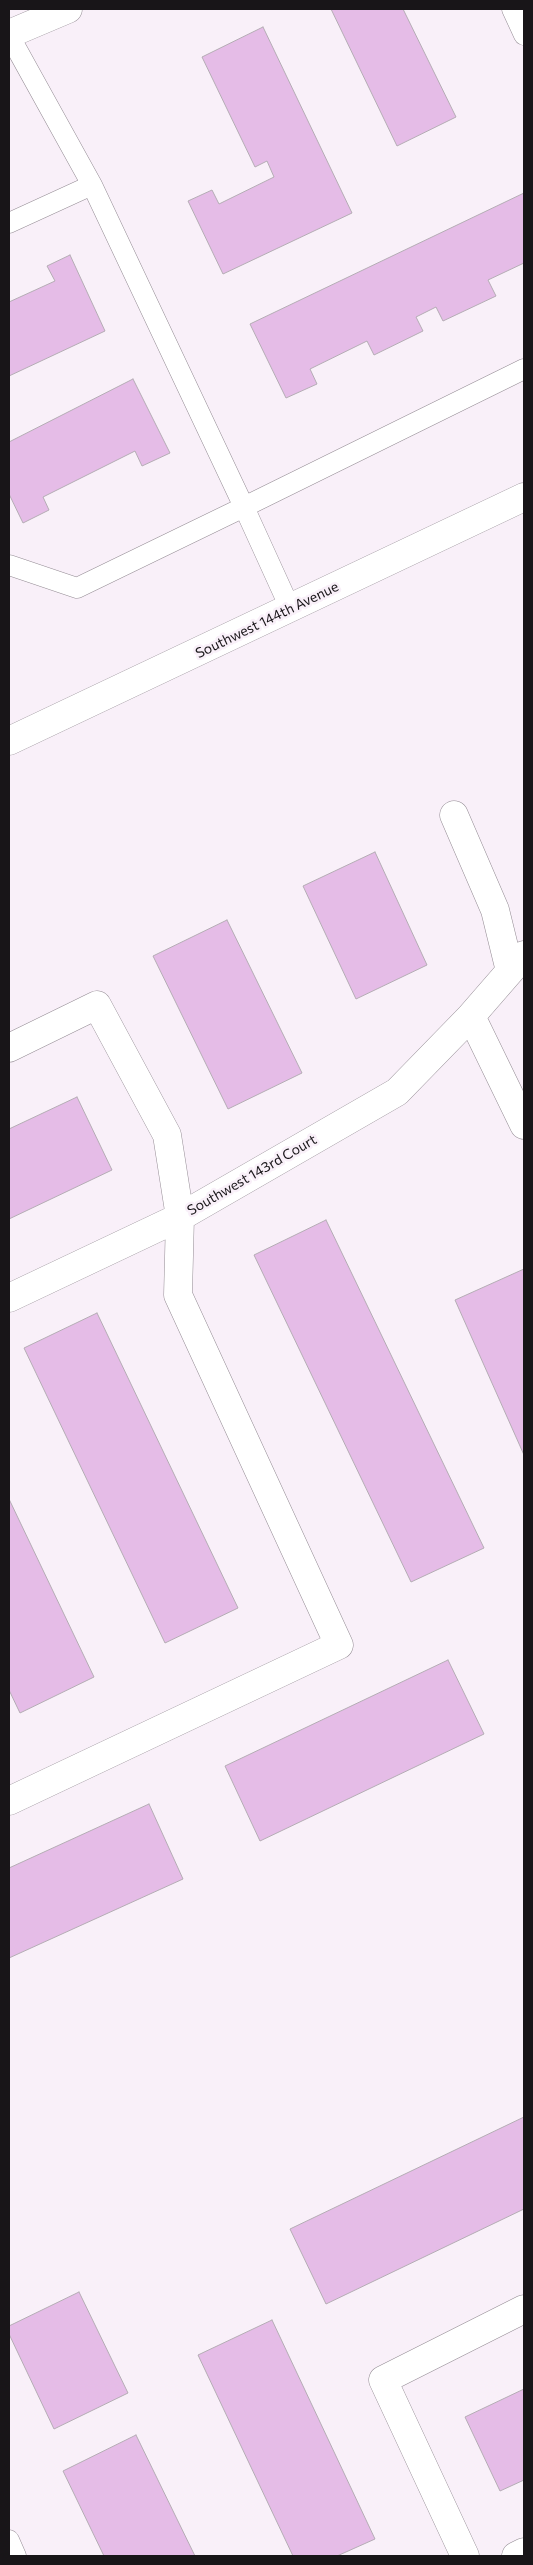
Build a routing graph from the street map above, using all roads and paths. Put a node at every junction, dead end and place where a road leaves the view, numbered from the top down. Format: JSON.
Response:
{"nodes":[{"id":1,"x":68,"y":9,"type":"edge"},
{"id":2,"x":512,"y":9,"type":"edge"},
{"id":3,"x":9,"y":35,"type":"edge"},
{"id":4,"x":524,"y":35,"type":"edge"},
{"id":5,"x":92,"y":185,"type":"junction"},
{"id":6,"x":9,"y":223,"type":"edge"},
{"id":7,"x":524,"y":369,"type":"edge"},
{"id":8,"x":524,"y":497,"type":"edge"},
{"id":9,"x":244,"y":507,"type":"junction"},
{"id":10,"x":9,"y":565,"type":"edge"},
{"id":11,"x":290,"y":608,"type":"junction"},
{"id":12,"x":9,"y":741,"type":"edge"},
{"id":13,"x":454,"y":815,"type":"dead end"},
{"id":14,"x":517,"y":963,"type":"edge"},
{"id":15,"x":471,"y":1016,"type":"junction"},
{"id":16,"x":9,"y":1048,"type":"edge"},
{"id":17,"x":524,"y":1125,"type":"edge"},
{"id":18,"x":180,"y":1217,"type":"junction"},
{"id":19,"x":9,"y":1298,"type":"edge"},
{"id":20,"x":9,"y":1801,"type":"edge"},
{"id":21,"x":524,"y":2309,"type":"edge"},
{"id":22,"x":9,"y":2540,"type":"edge"},
{"id":23,"x":524,"y":2552,"type":"edge"},
{"id":24,"x":16,"y":2556,"type":"edge"},
{"id":25,"x":465,"y":2556,"type":"edge"},
{"id":26,"x":516,"y":2556,"type":"edge"}],
"edges":[{"from":1,"to":3,"type":"street"},
{"from":2,"to":4,"type":"lane"},
{"from":3,"to":5,"type":"lane"},
{"from":5,"to":6,"type":"lane"},
{"from":5,"to":9,"type":"lane"},
{"from":7,"to":9,"type":"lane"},
{"from":8,"to":11,"type":"street","name":"Southwest 144th Avenue"},
{"from":9,"to":10,"type":"lane"},
{"from":9,"to":11,"type":"lane"},
{"from":11,"to":12,"type":"street","name":"Southwest 144th Avenue"},
{"from":13,"to":14,"type":"street"},
{"from":14,"to":15,"type":"street","name":"Southwest 143rd Court"},
{"from":15,"to":17,"type":"street"},
{"from":15,"to":18,"type":"street","name":"Southwest 143rd Court"},
{"from":16,"to":18,"type":"street"},
{"from":18,"to":19,"type":"street","name":"Southwest 143rd Court"},
{"from":18,"to":20,"type":"street"},
{"from":21,"to":25,"type":"street"},
{"from":22,"to":24,"type":"lane"},
{"from":23,"to":26,"type":"street"}]}
